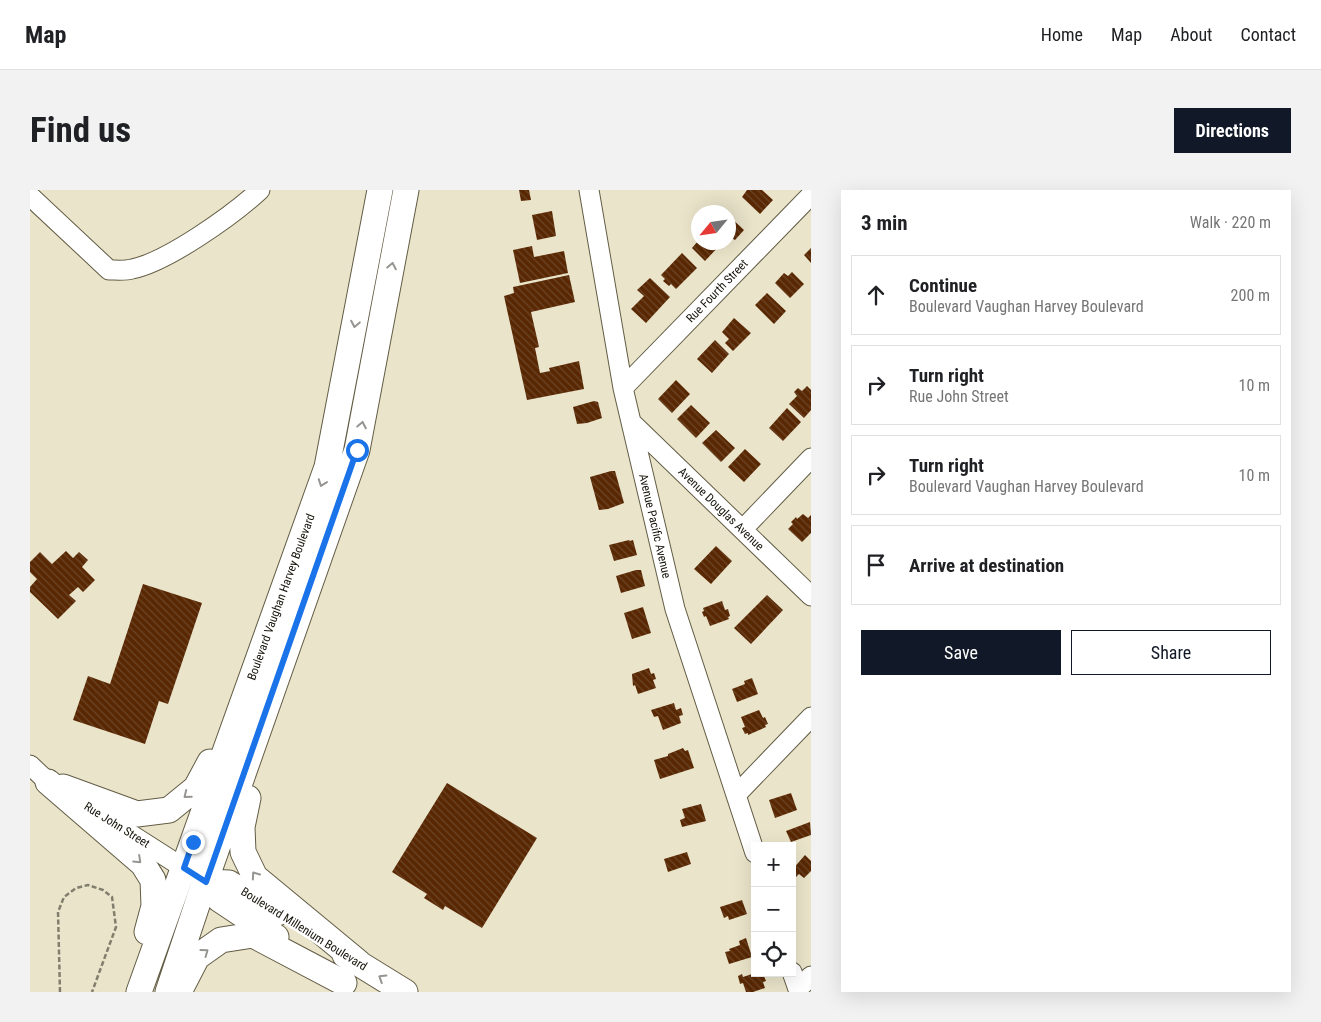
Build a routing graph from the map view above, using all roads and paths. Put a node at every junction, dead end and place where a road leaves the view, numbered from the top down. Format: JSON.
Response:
{"nodes":[{"id":1,"x":259,"y":190,"type":"edge"},
{"id":2,"x":380,"y":190,"type":"edge"},
{"id":3,"x":406,"y":190,"type":"edge"},
{"id":4,"x":589,"y":190,"type":"edge"},
{"id":5,"x":811,"y":195,"type":"edge"},
{"id":6,"x":30,"y":196,"type":"edge"},
{"id":7,"x":623,"y":388,"type":"junction"},
{"id":8,"x":631,"y":422,"type":"junction"},
{"id":9,"x":811,"y":458,"type":"edge"},
{"id":10,"x":743,"y":529,"type":"junction"},
{"id":11,"x":811,"y":596,"type":"edge"},
{"id":12,"x":251,"y":715,"type":"junction"},
{"id":13,"x":811,"y":717,"type":"edge"},
{"id":14,"x":30,"y":765,"type":"edge"},
{"id":15,"x":48,"y":782,"type":"junction"},
{"id":16,"x":736,"y":794,"type":"junction"},
{"id":17,"x":751,"y":842,"type":"edge"},
{"id":18,"x":184,"y":868,"type":"junction"},
{"id":19,"x":206,"y":882,"type":"junction"},
{"id":20,"x":359,"y":963,"type":"junction"},
{"id":21,"x":811,"y":976,"type":"edge"},
{"id":22,"x":796,"y":984,"type":"edge"},
{"id":23,"x":350,"y":988,"type":"edge"},
{"id":24,"x":60,"y":992,"type":"edge"},
{"id":25,"x":92,"y":992,"type":"edge"},
{"id":26,"x":130,"y":992,"type":"edge"},
{"id":27,"x":139,"y":992,"type":"edge"},
{"id":28,"x":168,"y":992,"type":"edge"},
{"id":29,"x":178,"y":992,"type":"edge"},
{"id":30,"x":405,"y":992,"type":"edge"}],
"edges":[{"from":1,"to":6,"type":"street"},
{"from":2,"to":12,"type":"main road","name":"Boulevard Vaughan Harvey Boulevard","one_way":true},
{"from":12,"to":3,"type":"main road","name":"Boulevard Vaughan Harvey Boulevard","one_way":true},
{"from":4,"to":7,"type":"street","name":"Avenue Pacific Avenue"},
{"from":5,"to":7,"type":"street","name":"Rue Fourth Street"},
{"from":7,"to":8,"type":"street","name":"Avenue Pacific Avenue"},
{"from":8,"to":10,"type":"street","name":"Avenue Douglas Avenue"},
{"from":8,"to":16,"type":"street","name":"Avenue Pacific Avenue"},
{"from":9,"to":10,"type":"street"},
{"from":10,"to":11,"type":"street","name":"Avenue Douglas Avenue"},
{"from":12,"to":15,"type":"main road","one_way":true},
{"from":12,"to":18,"type":"main road","name":"Boulevard Vaughan Harvey Boulevard"},
{"from":12,"to":19,"type":"main road","name":"Boulevard Vaughan Harvey Boulevard"},
{"from":20,"to":12,"type":"main road","one_way":true},
{"from":13,"to":16,"type":"street"},
{"from":14,"to":15,"type":"street","name":"Rue John Street"},
{"from":15,"to":18,"type":"street","name":"Rue John Street"},
{"from":15,"to":26,"type":"main road","one_way":true},
{"from":16,"to":17,"type":"street","name":"Avenue Pacific Avenue"},
{"from":18,"to":19,"type":"street","name":"Rue John Street"},
{"from":18,"to":27,"type":"main road","name":"Boulevard Vaughan Harvey Boulevard"},
{"from":19,"to":20,"type":"main road","name":"Boulevard Millenium Boulevard"},
{"from":19,"to":23,"type":"main road","name":"Boulevard Millenium Boulevard"},
{"from":19,"to":28,"type":"main road","name":"Boulevard Vaughan Harvey Boulevard"},
{"from":30,"to":20,"type":"main road","name":"Boulevard Millenium Boulevard","one_way":true},
{"from":21,"to":22,"type":"street"},
{"from":29,"to":23,"type":"main road","one_way":true},
{"from":24,"to":25,"type":"path"}]}
